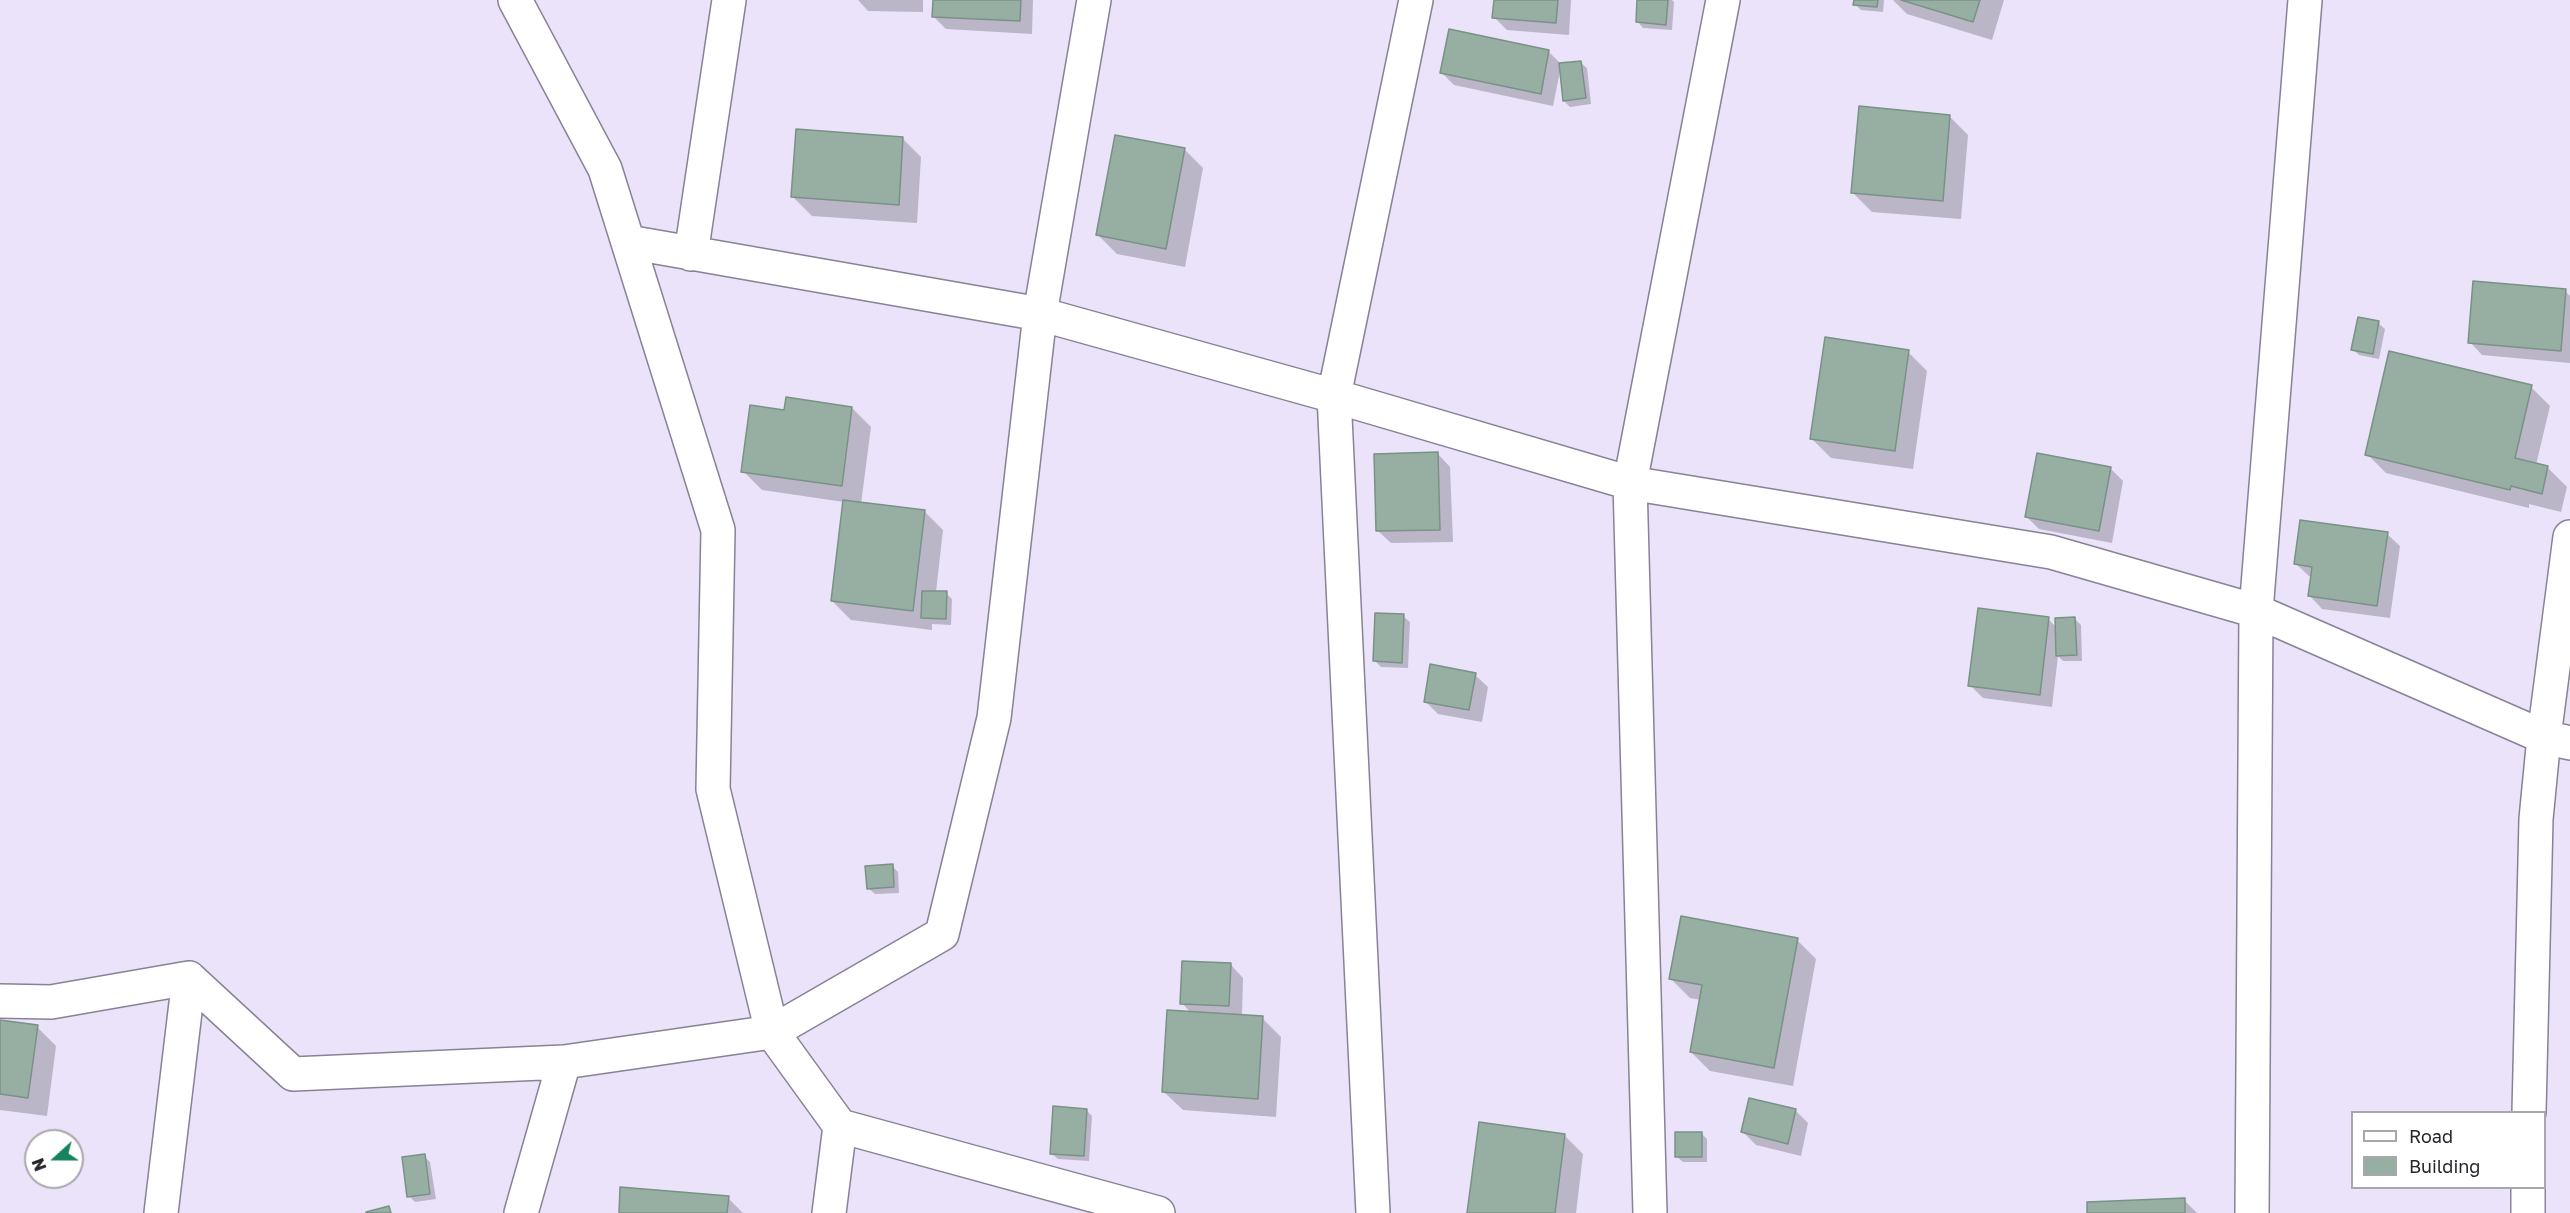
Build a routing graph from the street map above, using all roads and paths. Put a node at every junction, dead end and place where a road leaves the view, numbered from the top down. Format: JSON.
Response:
{"nodes":[{"id":1,"x":515,"y":0,"type":"edge"},
{"id":2,"x":729,"y":0,"type":"edge"},
{"id":3,"x":1094,"y":0,"type":"edge"},
{"id":4,"x":1416,"y":0,"type":"edge"},
{"id":5,"x":1723,"y":0,"type":"edge"},
{"id":6,"x":2305,"y":0,"type":"edge"},
{"id":7,"x":628,"y":242,"type":"junction"},
{"id":8,"x":691,"y":254,"type":"junction"},
{"id":9,"x":1041,"y":314,"type":"junction"},
{"id":10,"x":1334,"y":396,"type":"junction"},
{"id":11,"x":1630,"y":483,"type":"junction"},
{"id":12,"x":2570,"y":537,"type":"edge"},
{"id":13,"x":2256,"y":611,"type":"junction"},
{"id":14,"x":2557,"y":740,"type":"edge"},
{"id":15,"x":189,"y":978,"type":"junction"},
{"id":16,"x":0,"y":1001,"type":"edge"},
{"id":17,"x":772,"y":1032,"type":"junction"},
{"id":18,"x":564,"y":1062,"type":"junction"},
{"id":19,"x":2529,"y":1111,"type":"edge"},
{"id":20,"x":840,"y":1126,"type":"junction"},
{"id":21,"x":2529,"y":1189,"type":"edge"},
{"id":22,"x":1103,"y":1206,"type":"edge"},
{"id":23,"x":160,"y":1213,"type":"edge"},
{"id":24,"x":521,"y":1213,"type":"edge"},
{"id":25,"x":829,"y":1213,"type":"edge"},
{"id":26,"x":1158,"y":1213,"type":"edge"},
{"id":27,"x":1373,"y":1213,"type":"edge"},
{"id":28,"x":1650,"y":1213,"type":"edge"},
{"id":29,"x":2252,"y":1213,"type":"edge"},
{"id":30,"x":2528,"y":1213,"type":"edge"}],
"edges":[{"from":1,"to":7,"type":"street"},
{"from":2,"to":8,"type":"street"},
{"from":3,"to":9,"type":"street"},
{"from":4,"to":10,"type":"street"},
{"from":5,"to":11,"type":"street"},
{"from":6,"to":13,"type":"street"},
{"from":7,"to":8,"type":"street"},
{"from":7,"to":17,"type":"street"},
{"from":8,"to":9,"type":"street"},
{"from":9,"to":10,"type":"street"},
{"from":9,"to":17,"type":"street"},
{"from":10,"to":11,"type":"street"},
{"from":10,"to":27,"type":"street"},
{"from":11,"to":13,"type":"street"},
{"from":11,"to":28,"type":"street"},
{"from":12,"to":14,"type":"street"},
{"from":13,"to":14,"type":"street"},
{"from":13,"to":29,"type":"street"},
{"from":14,"to":19,"type":"street"},
{"from":15,"to":16,"type":"street"},
{"from":15,"to":18,"type":"street"},
{"from":15,"to":23,"type":"street"},
{"from":17,"to":18,"type":"street"},
{"from":17,"to":20,"type":"street"},
{"from":18,"to":24,"type":"street"},
{"from":20,"to":22,"type":"street"},
{"from":20,"to":25,"type":"street"},
{"from":21,"to":30,"type":"street"},
{"from":22,"to":26,"type":"street"}]}
